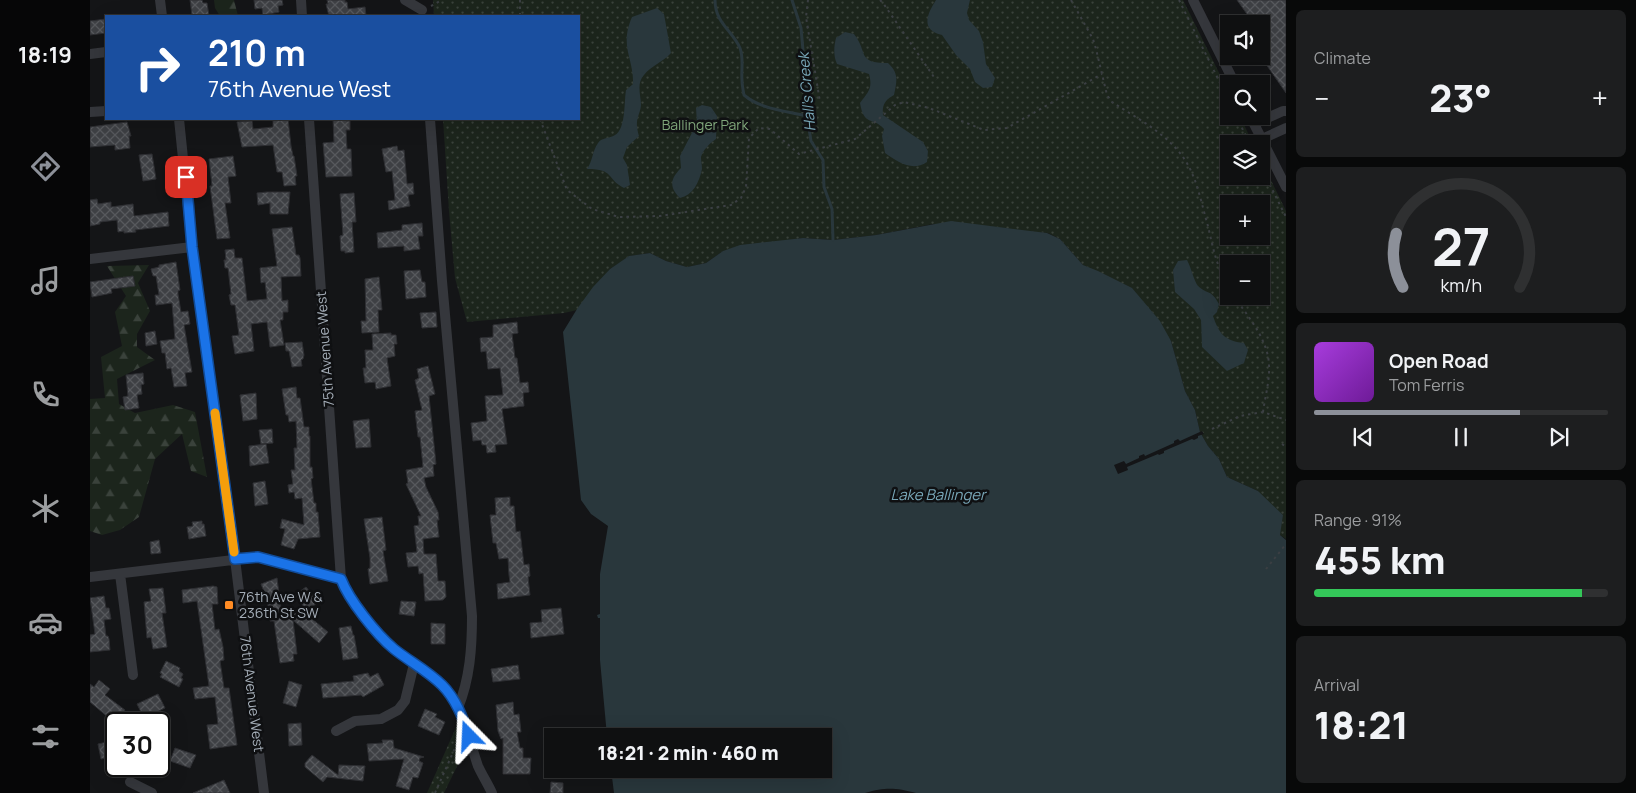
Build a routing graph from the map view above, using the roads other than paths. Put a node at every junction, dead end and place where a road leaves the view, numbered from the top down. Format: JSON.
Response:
{"nodes":[{"id":1,"x":160,"y":0,"type":"edge"},
{"id":2,"x":301,"y":0,"type":"edge"},
{"id":3,"x":405,"y":0,"type":"edge"},
{"id":4,"x":1193,"y":0,"type":"edge"},
{"id":5,"x":422,"y":9,"type":"edge"},
{"id":6,"x":162,"y":15,"type":"edge"},
{"id":7,"x":302,"y":15,"type":"edge"},
{"id":8,"x":105,"y":52,"type":"edge"},
{"id":9,"x":90,"y":54,"type":"edge"},
{"id":10,"x":1230,"y":75,"type":"edge"},
{"id":11,"x":105,"y":111,"type":"edge"},
{"id":12,"x":90,"y":112,"type":"edge"},
{"id":13,"x":1286,"y":112,"type":"edge"},
{"id":14,"x":1270,"y":115,"type":"edge"},
{"id":15,"x":179,"y":120,"type":"edge"},
{"id":16,"x":309,"y":120,"type":"edge"},
{"id":17,"x":430,"y":120,"type":"edge"},
{"id":18,"x":1286,"y":128,"type":"edge"},
{"id":19,"x":1270,"y":135,"type":"edge"},
{"id":20,"x":1270,"y":155,"type":"edge"},
{"id":21,"x":1286,"y":187,"type":"edge"},
{"id":22,"x":192,"y":247,"type":"junction"},
{"id":23,"x":90,"y":259,"type":"edge"},
{"id":24,"x":235,"y":559,"type":"junction"},
{"id":25,"x":120,"y":574,"type":"junction"},
{"id":26,"x":90,"y":577,"type":"edge"},
{"id":27,"x":341,"y":579,"type":"junction"},
{"id":28,"x":414,"y":664,"type":"junction"},
{"id":29,"x":133,"y":675,"type":"dead end"},
{"id":30,"x":458,"y":708,"type":"junction"},
{"id":31,"x":336,"y":731,"type":"dead end"},
{"id":32,"x":130,"y":782,"type":"dead end"},
{"id":33,"x":152,"y":793,"type":"edge"},
{"id":34,"x":264,"y":793,"type":"edge"},
{"id":35,"x":492,"y":793,"type":"edge"}],
"edges":[{"from":1,"to":6,"type":"street"},
{"from":2,"to":7,"type":"street"},
{"from":3,"to":5,"type":"street"},
{"from":4,"to":10,"type":"street"},
{"from":8,"to":9,"type":"street"},
{"from":11,"to":12,"type":"street"},
{"from":13,"to":14,"type":"street"},
{"from":15,"to":22,"type":"street","name":"76th Avenue West"},
{"from":16,"to":27,"type":"street","name":"75th Avenue West"},
{"from":17,"to":30,"type":"street"},
{"from":18,"to":19,"type":"street"},
{"from":20,"to":21,"type":"street"},
{"from":22,"to":23,"type":"street"},
{"from":22,"to":24,"type":"street","name":"76th Avenue West"},
{"from":24,"to":25,"type":"street"},
{"from":24,"to":27,"type":"street"},
{"from":24,"to":34,"type":"street","name":"76th Avenue West"},
{"from":25,"to":26,"type":"street"},
{"from":25,"to":29,"type":"street"},
{"from":27,"to":28,"type":"street"},
{"from":28,"to":30,"type":"street"},
{"from":28,"to":31,"type":"street"},
{"from":30,"to":35,"type":"street"},
{"from":32,"to":33,"type":"street"}]}
